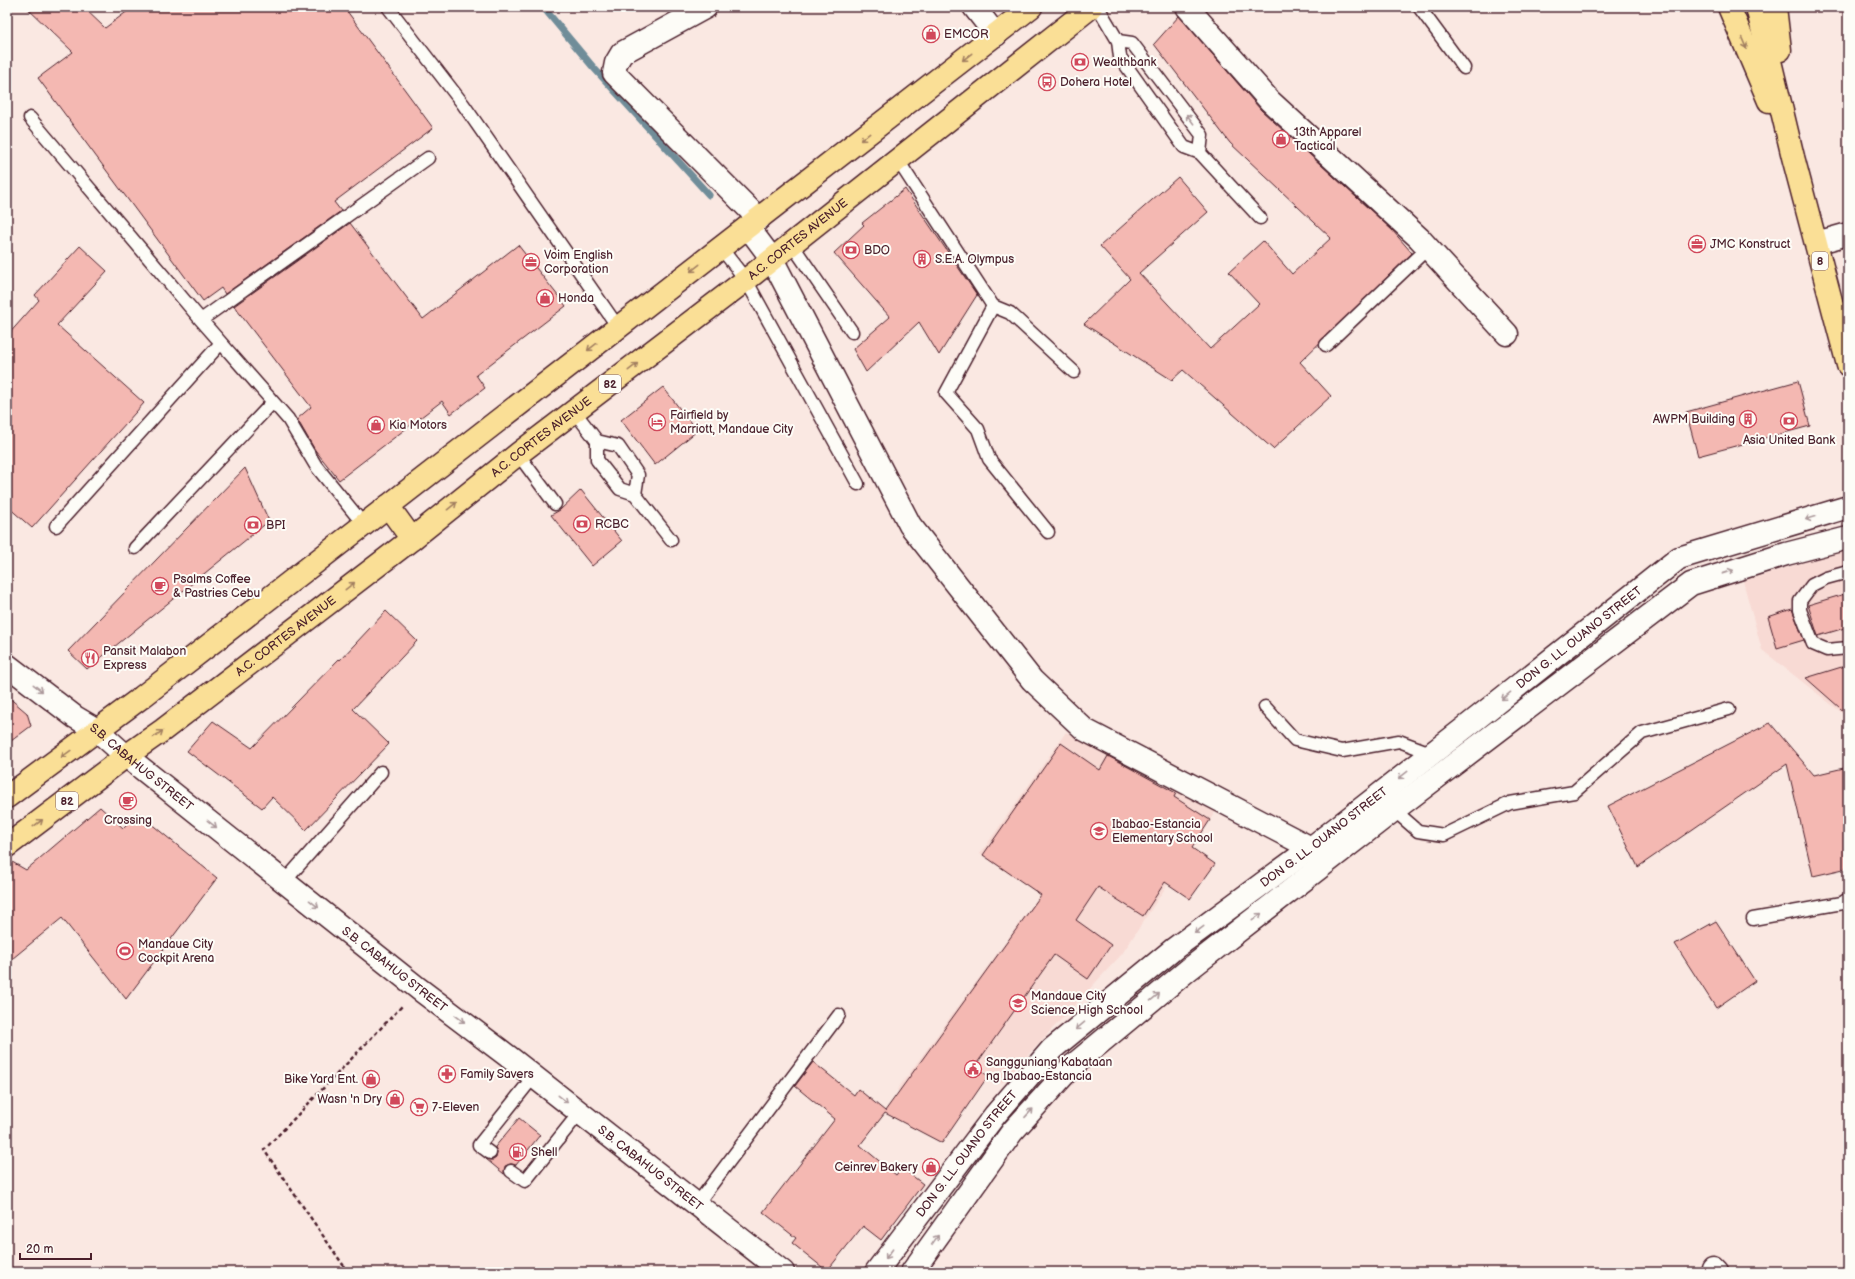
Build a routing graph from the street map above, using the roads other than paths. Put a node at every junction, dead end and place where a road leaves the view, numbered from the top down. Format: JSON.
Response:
{"nodes":[{"id":1,"x":388,"y":7,"type":"edge"},
{"id":2,"x":706,"y":7,"type":"edge"},
{"id":3,"x":974,"y":7,"type":"edge"},
{"id":4,"x":1031,"y":7,"type":"edge"},
{"id":5,"x":1186,"y":7,"type":"edge"},
{"id":6,"x":1419,"y":7,"type":"edge"},
{"id":7,"x":1729,"y":7,"type":"edge"},
{"id":8,"x":1758,"y":7,"type":"edge"},
{"id":9,"x":1775,"y":7,"type":"edge"},
{"id":10,"x":1090,"y":8,"type":"edge"},
{"id":11,"x":996,"y":35,"type":"junction"},
{"id":12,"x":1118,"y":41,"type":"junction"},
{"id":13,"x":1464,"y":68,"type":"dead end"},
{"id":14,"x":1154,"y":72,"type":"junction"},
{"id":15,"x":1140,"y":85,"type":"junction"},
{"id":16,"x":30,"y":118,"type":"dead end"},
{"id":17,"x":1200,"y":153,"type":"junction"},
{"id":18,"x":1793,"y":157,"type":"junction"},
{"id":19,"x":428,"y":158,"type":"dead end"},
{"id":20,"x":897,"y":159,"type":"junction"},
{"id":21,"x":1260,"y":218,"type":"dead end"},
{"id":22,"x":753,"y":223,"type":"junction"},
{"id":23,"x":1848,"y":234,"type":"edge"},
{"id":24,"x":791,"y":243,"type":"junction"},
{"id":25,"x":1816,"y":243,"type":"junction"},
{"id":26,"x":721,"y":248,"type":"junction"},
{"id":27,"x":1428,"y":248,"type":"junction"},
{"id":28,"x":772,"y":259,"type":"junction"},
{"id":29,"x":746,"y":280,"type":"junction"},
{"id":30,"x":993,"y":306,"type":"junction"},
{"id":31,"x":201,"y":320,"type":"junction"},
{"id":32,"x":618,"y":327,"type":"junction"},
{"id":33,"x":852,"y":332,"type":"dead end"},
{"id":34,"x":1507,"y":334,"type":"dead end"},
{"id":35,"x":221,"y":343,"type":"junction"},
{"id":36,"x":1326,"y":345,"type":"dead end"},
{"id":37,"x":1847,"y":355,"type":"edge"},
{"id":38,"x":1074,"y":372,"type":"dead end"},
{"id":39,"x":273,"y":402,"type":"junction"},
{"id":40,"x":574,"y":411,"type":"junction"},
{"id":41,"x":597,"y":441,"type":"junction"},
{"id":42,"x":518,"y":454,"type":"junction"},
{"id":43,"x":858,"y":484,"type":"dead end"},
{"id":44,"x":635,"y":494,"type":"junction"},
{"id":45,"x":555,"y":504,"type":"dead end"},
{"id":46,"x":388,"y":506,"type":"junction"},
{"id":47,"x":1848,"y":507,"type":"edge"},
{"id":48,"x":364,"y":525,"type":"junction"},
{"id":49,"x":56,"y":526,"type":"dead end"},
{"id":50,"x":1048,"y":532,"type":"dead end"},
{"id":51,"x":1848,"y":538,"type":"edge"},
{"id":52,"x":412,"y":539,"type":"junction"},
{"id":53,"x":671,"y":540,"type":"dead end"},
{"id":54,"x":134,"y":548,"type":"dead end"},
{"id":55,"x":1848,"y":572,"type":"edge"},
{"id":56,"x":1848,"y":648,"type":"edge"},
{"id":57,"x":7,"y":664,"type":"edge"},
{"id":58,"x":1265,"y":707,"type":"dead end"},
{"id":59,"x":1729,"y":709,"type":"dead end"},
{"id":60,"x":1471,"y":723,"type":"junction"},
{"id":61,"x":97,"y":730,"type":"junction"},
{"id":62,"x":1485,"y":741,"type":"junction"},
{"id":63,"x":1431,"y":753,"type":"junction"},
{"id":64,"x":126,"y":756,"type":"junction"},
{"id":65,"x":381,"y":772,"type":"dead end"},
{"id":66,"x":7,"y":797,"type":"edge"},
{"id":67,"x":1394,"y":810,"type":"junction"},
{"id":68,"x":7,"y":846,"type":"edge"},
{"id":69,"x":1310,"y":848,"type":"junction"},
{"id":70,"x":284,"y":881,"type":"junction"},
{"id":71,"x":1848,"y":899,"type":"edge"},
{"id":72,"x":1223,"y":912,"type":"junction"},
{"id":73,"x":1753,"y":919,"type":"dead end"},
{"id":74,"x":1236,"y":934,"type":"junction"},
{"id":75,"x":839,"y":1015,"type":"dead end"},
{"id":76,"x":534,"y":1076,"type":"junction"},
{"id":77,"x":580,"y":1112,"type":"junction"},
{"id":78,"x":995,"y":1115,"type":"junction"},
{"id":79,"x":1012,"y":1132,"type":"junction"},
{"id":80,"x":490,"y":1153,"type":"dead end"},
{"id":81,"x":512,"y":1170,"type":"dead end"},
{"id":82,"x":697,"y":1204,"type":"junction"},
{"id":83,"x":783,"y":1272,"type":"edge"},
{"id":84,"x":876,"y":1272,"type":"edge"},
{"id":85,"x":912,"y":1272,"type":"edge"}],
"edges":[{"from":1,"to":32,"type":"lane"},
{"from":2,"to":22,"type":"street"},
{"from":3,"to":11,"type":"street"},
{"from":4,"to":11,"type":"main road"},
{"from":5,"to":27,"type":"street"},
{"from":6,"to":13,"type":"lane"},
{"from":7,"to":18,"type":"main road","number":"8","one_way":true},
{"from":8,"to":18,"type":"main road","number":"8"},
{"from":9,"to":18,"type":"main road","number":"8"},
{"from":10,"to":12,"type":"lane"},
{"from":10,"to":20,"type":"main road","name":"A.C. CORTES AVENUE","number":"82"},
{"from":11,"to":22,"type":"main road","one_way":true},
{"from":12,"to":14,"type":"lane"},
{"from":12,"to":15,"type":"lane"},
{"from":14,"to":15,"type":"lane"},
{"from":17,"to":14,"type":"lane","one_way":true},
{"from":15,"to":17,"type":"lane"},
{"from":16,"to":31,"type":"lane"},
{"from":17,"to":21,"type":"lane"},
{"from":18,"to":25,"type":"main road","number":"8"},
{"from":19,"to":31,"type":"lane"},
{"from":20,"to":24,"type":"main road","name":"A.C. CORTES AVENUE","number":"82"},
{"from":20,"to":30,"type":"lane"},
{"from":22,"to":26,"type":"main road"},
{"from":22,"to":28,"type":"street"},
{"from":23,"to":25,"type":"street"},
{"from":24,"to":28,"type":"main road","name":"A.C. CORTES AVENUE","number":"82"},
{"from":24,"to":33,"type":"lane"},
{"from":25,"to":37,"type":"main road","number":"8"},
{"from":26,"to":29,"type":"lane"},
{"from":26,"to":32,"type":"main road","one_way":true},
{"from":27,"to":34,"type":"street"},
{"from":27,"to":36,"type":"lane"},
{"from":28,"to":29,"type":"main road","name":"A.C. CORTES AVENUE","number":"82"},
{"from":28,"to":69,"type":"street"},
{"from":40,"to":29,"type":"main road","name":"A.C. CORTES AVENUE","number":"82","one_way":true},
{"from":29,"to":43,"type":"lane"},
{"from":30,"to":38,"type":"lane"},
{"from":30,"to":50,"type":"lane"},
{"from":31,"to":35,"type":"lane"},
{"from":32,"to":46,"type":"main road","one_way":true},
{"from":35,"to":39,"type":"lane"},
{"from":35,"to":49,"type":"lane"},
{"from":39,"to":48,"type":"lane"},
{"from":39,"to":54,"type":"lane"},
{"from":40,"to":41,"type":"lane"},
{"from":40,"to":42,"type":"main road","name":"A.C. CORTES AVENUE","number":"82"},
{"from":41,"to":44,"type":"lane"},
{"from":41,"to":44,"type":"lane"},
{"from":42,"to":45,"type":"lane"},
{"from":52,"to":42,"type":"main road","name":"A.C. CORTES AVENUE","number":"82","one_way":true},
{"from":44,"to":53,"type":"lane"},
{"from":46,"to":48,"type":"main road"},
{"from":46,"to":52,"type":"main road"},
{"from":47,"to":60,"type":"street","name":"DON G. LL. OUANO STREET","one_way":true},
{"from":48,"to":61,"type":"main road"},
{"from":62,"to":51,"type":"street","name":"DON G. LL. OUANO STREET","one_way":true},
{"from":64,"to":52,"type":"main road","name":"A.C. CORTES AVENUE","number":"82","one_way":true},
{"from":55,"to":56,"type":"lane"},
{"from":57,"to":61,"type":"street","name":"S.B. CABAHUG STREET","one_way":true},
{"from":58,"to":63,"type":"lane"},
{"from":59,"to":67,"type":"lane"},
{"from":60,"to":62,"type":"street"},
{"from":60,"to":63,"type":"street","name":"DON G. LL. OUANO STREET"},
{"from":61,"to":64,"type":"street","name":"S.B. CABAHUG STREET"},
{"from":61,"to":66,"type":"main road","one_way":true},
{"from":62,"to":67,"type":"street","name":"DON G. LL. OUANO STREET"},
{"from":63,"to":69,"type":"street","name":"DON G. LL. OUANO STREET","one_way":true},
{"from":68,"to":64,"type":"main road","name":"A.C. CORTES AVENUE","number":"82","one_way":true},
{"from":64,"to":70,"type":"street","name":"S.B. CABAHUG STREET","one_way":true},
{"from":65,"to":70,"type":"lane"},
{"from":74,"to":67,"type":"street","name":"DON G. LL. OUANO STREET","one_way":true},
{"from":69,"to":72,"type":"street","name":"DON G. LL. OUANO STREET"},
{"from":70,"to":76,"type":"street","name":"S.B. CABAHUG STREET","one_way":true},
{"from":71,"to":73,"type":"lane"},
{"from":72,"to":74,"type":"street"},
{"from":72,"to":78,"type":"street","name":"DON G. LL. OUANO STREET","one_way":true},
{"from":79,"to":74,"type":"street","name":"DON G. LL. OUANO STREET","one_way":true},
{"from":75,"to":82,"type":"lane"},
{"from":76,"to":77,"type":"street","name":"S.B. CABAHUG STREET","one_way":true},
{"from":76,"to":80,"type":"lane"},
{"from":77,"to":81,"type":"lane"},
{"from":77,"to":82,"type":"street","name":"S.B. CABAHUG STREET"},
{"from":78,"to":79,"type":"street"},
{"from":78,"to":84,"type":"street","name":"DON G. LL. OUANO STREET","one_way":true},
{"from":85,"to":79,"type":"street","name":"DON G. LL. OUANO STREET","one_way":true},
{"from":82,"to":83,"type":"street","name":"S.B. CABAHUG STREET"}]}
